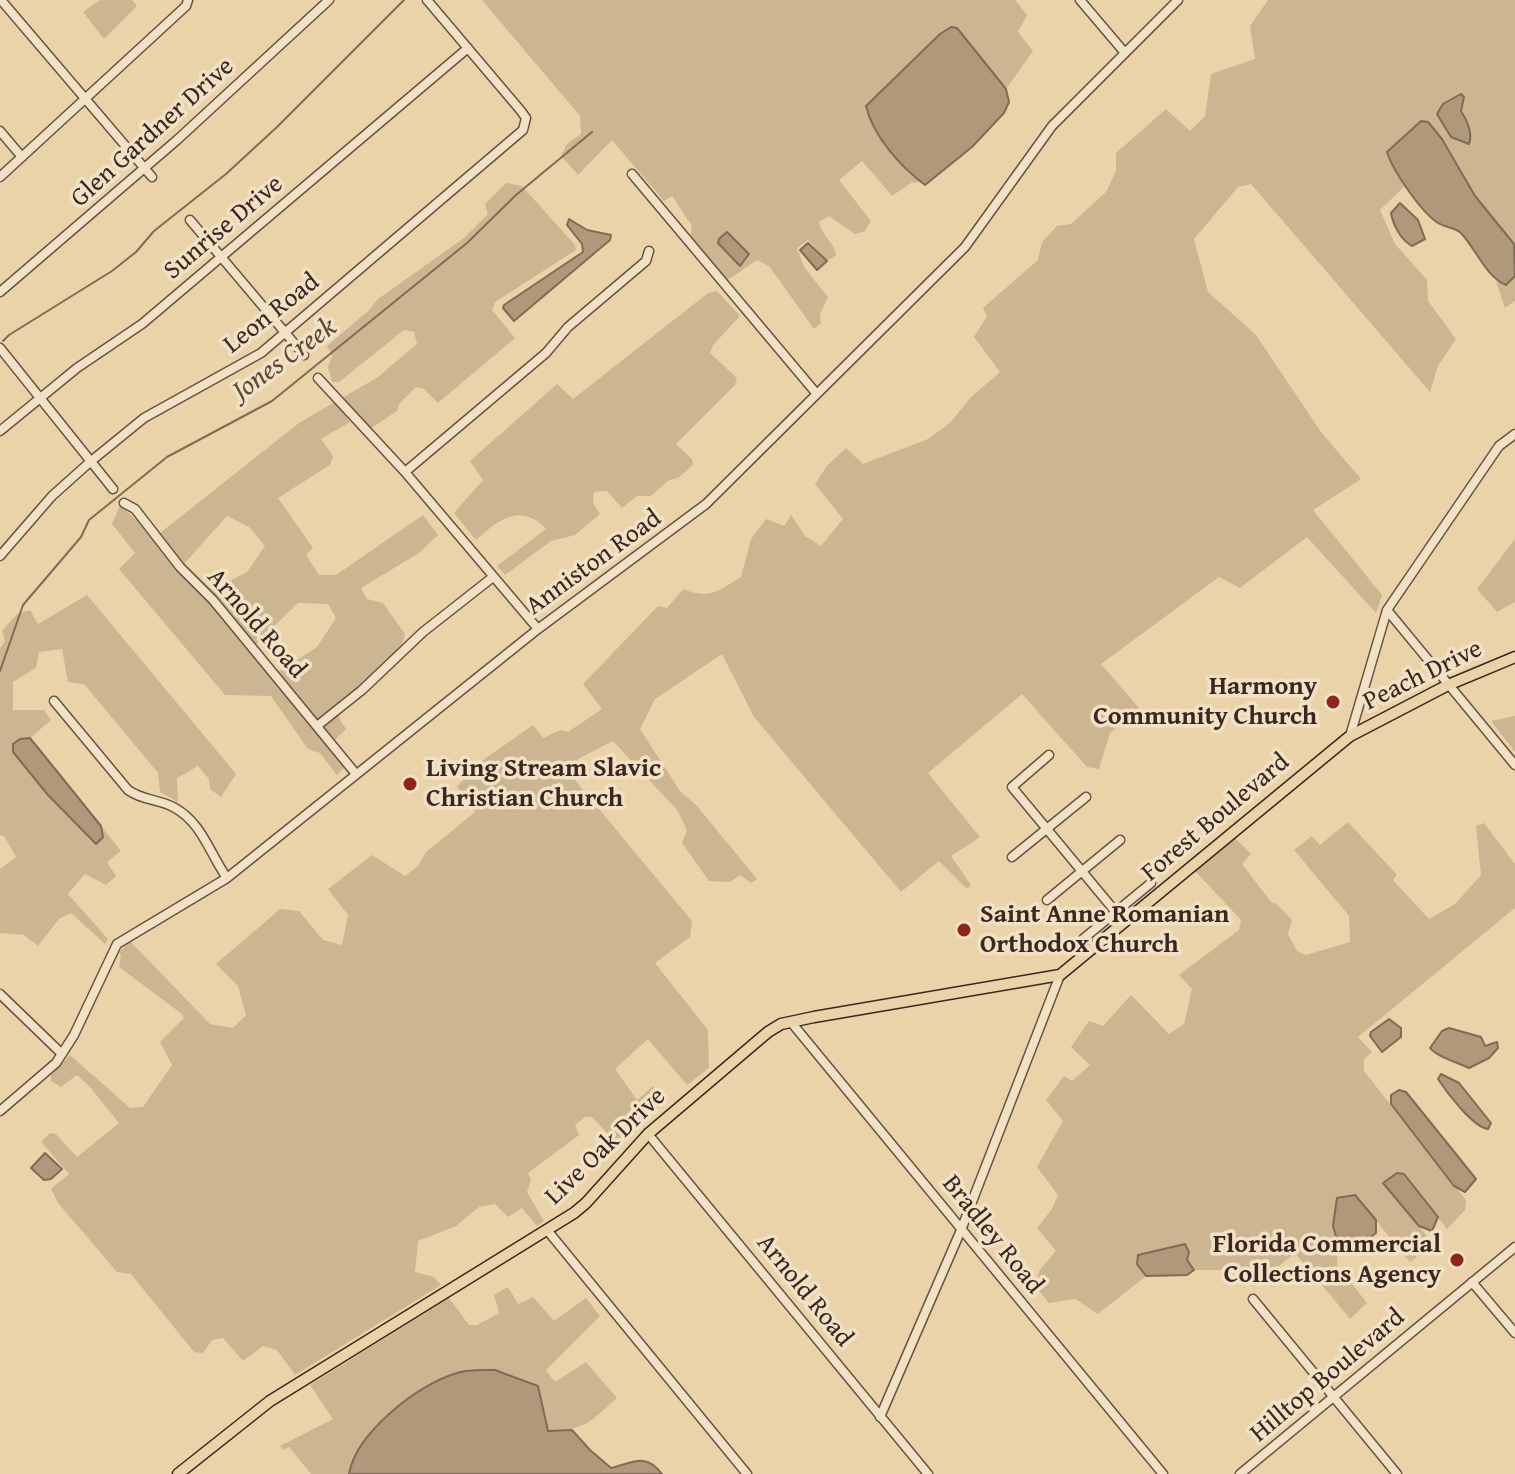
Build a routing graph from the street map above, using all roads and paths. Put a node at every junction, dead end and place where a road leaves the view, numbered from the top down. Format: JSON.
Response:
{"nodes":[{"id":1,"x":1,"y":0,"type":"edge"},
{"id":2,"x":188,"y":0,"type":"edge"},
{"id":3,"x":329,"y":0,"type":"edge"},
{"id":4,"x":427,"y":0,"type":"edge"},
{"id":5,"x":1080,"y":0,"type":"edge"},
{"id":6,"x":1178,"y":0,"type":"edge"},
{"id":7,"x":468,"y":48,"type":"junction"},
{"id":8,"x":1125,"y":53,"type":"junction"},
{"id":9,"x":86,"y":99,"type":"junction"},
{"id":10,"x":0,"y":131,"type":"edge"},
{"id":11,"x":22,"y":157,"type":"junction"},
{"id":12,"x":144,"y":168,"type":"junction"},
{"id":13,"x":632,"y":174,"type":"dead end"},
{"id":14,"x":0,"y":177,"type":"edge"},
{"id":15,"x":152,"y":177,"type":"dead end"},
{"id":16,"x":190,"y":220,"type":"dead end"},
{"id":17,"x":649,"y":251,"type":"dead end"},
{"id":18,"x":221,"y":257,"type":"junction"},
{"id":19,"x":0,"y":292,"type":"edge"},
{"id":20,"x":285,"y":332,"type":"junction"},
{"id":21,"x":0,"y":348,"type":"edge"},
{"id":22,"x":304,"y":355,"type":"dead end"},
{"id":23,"x":318,"y":378,"type":"dead end"},
{"id":24,"x":816,"y":393,"type":"junction"},
{"id":25,"x":39,"y":397,"type":"junction"},
{"id":26,"x":0,"y":431,"type":"edge"},
{"id":27,"x":1515,"y":434,"type":"edge"},
{"id":28,"x":90,"y":462,"type":"junction"},
{"id":29,"x":405,"y":472,"type":"junction"},
{"id":30,"x":113,"y":489,"type":"dead end"},
{"id":31,"x":124,"y":503,"type":"dead end"},
{"id":32,"x":0,"y":556,"type":"edge"},
{"id":33,"x":493,"y":577,"type":"junction"},
{"id":34,"x":1387,"y":610,"type":"junction"},
{"id":35,"x":538,"y":629,"type":"junction"},
{"id":36,"x":1515,"y":657,"type":"edge"},
{"id":37,"x":1448,"y":685,"type":"junction"},
{"id":38,"x":54,"y":701,"type":"dead end"},
{"id":39,"x":317,"y":726,"type":"junction"},
{"id":40,"x":1350,"y":736,"type":"junction"},
{"id":41,"x":1049,"y":755,"type":"dead end"},
{"id":42,"x":1515,"y":765,"type":"edge"},
{"id":43,"x":356,"y":774,"type":"junction"},
{"id":44,"x":1086,"y":797,"type":"dead end"},
{"id":45,"x":1047,"y":829,"type":"junction"},
{"id":46,"x":1120,"y":840,"type":"dead end"},
{"id":47,"x":1012,"y":857,"type":"dead end"},
{"id":48,"x":1082,"y":871,"type":"junction"},
{"id":49,"x":227,"y":878,"type":"junction"},
{"id":50,"x":1151,"y":883,"type":"dead end"},
{"id":51,"x":1047,"y":900,"type":"dead end"},
{"id":52,"x":1116,"y":912,"type":"junction"},
{"id":53,"x":1124,"y":922,"type":"junction"},
{"id":54,"x":1083,"y":939,"type":"dead end"},
{"id":55,"x":1060,"y":975,"type":"junction"},
{"id":56,"x":0,"y":994,"type":"edge"},
{"id":57,"x":791,"y":1022,"type":"junction"},
{"id":58,"x":62,"y":1054,"type":"junction"},
{"id":59,"x":0,"y":1111,"type":"edge"},
{"id":60,"x":648,"y":1134,"type":"junction"},
{"id":61,"x":547,"y":1230,"type":"junction"},
{"id":62,"x":961,"y":1230,"type":"junction"},
{"id":63,"x":1515,"y":1247,"type":"edge"},
{"id":64,"x":1472,"y":1282,"type":"junction"},
{"id":65,"x":1253,"y":1299,"type":"dead end"},
{"id":66,"x":1515,"y":1333,"type":"edge"},
{"id":67,"x":1333,"y":1396,"type":"junction"},
{"id":68,"x":880,"y":1417,"type":"junction"},
{"id":69,"x":178,"y":1474,"type":"edge"},
{"id":70,"x":747,"y":1474,"type":"edge"},
{"id":71,"x":928,"y":1474,"type":"edge"},
{"id":72,"x":1163,"y":1474,"type":"edge"},
{"id":73,"x":1240,"y":1474,"type":"edge"},
{"id":74,"x":1397,"y":1474,"type":"edge"}],
"edges":[{"from":1,"to":9,"type":"street"},
{"from":2,"to":9,"type":"street"},
{"from":3,"to":12,"type":"street","name":"Glen Gardner Drive"},
{"from":4,"to":7,"type":"street"},
{"from":5,"to":8,"type":"street"},
{"from":6,"to":8,"type":"street","name":"Anniston Road"},
{"from":7,"to":18,"type":"street","name":"Sunrise Drive"},
{"from":7,"to":20,"type":"street","name":"Leon Road"},
{"from":8,"to":24,"type":"street","name":"Anniston Road"},
{"from":9,"to":11,"type":"street"},
{"from":9,"to":12,"type":"street"},
{"from":10,"to":11,"type":"street"},
{"from":11,"to":14,"type":"street"},
{"from":12,"to":15,"type":"street"},
{"from":12,"to":19,"type":"street","name":"Glen Gardner Drive"},
{"from":13,"to":24,"type":"street"},
{"from":16,"to":18,"type":"street"},
{"from":17,"to":29,"type":"street"},
{"from":18,"to":20,"type":"street"},
{"from":18,"to":25,"type":"street","name":"Sunrise Drive"},
{"from":20,"to":22,"type":"street"},
{"from":20,"to":28,"type":"street","name":"Leon Road"},
{"from":21,"to":25,"type":"street"},
{"from":23,"to":29,"type":"street"},
{"from":24,"to":35,"type":"street","name":"Anniston Road"},
{"from":25,"to":26,"type":"street","name":"Sunrise Drive"},
{"from":25,"to":28,"type":"street"},
{"from":27,"to":34,"type":"street"},
{"from":28,"to":30,"type":"street"},
{"from":28,"to":32,"type":"street","name":"Leon Road"},
{"from":29,"to":33,"type":"street"},
{"from":31,"to":39,"type":"street","name":"Arnold Road"},
{"from":33,"to":35,"type":"street"},
{"from":33,"to":39,"type":"street"},
{"from":34,"to":37,"type":"street"},
{"from":34,"to":40,"type":"street"},
{"from":35,"to":43,"type":"street","name":"Anniston Road"},
{"from":36,"to":37,"type":"main road","name":"Peach Drive"},
{"from":37,"to":40,"type":"main road","name":"Peach Drive"},
{"from":37,"to":42,"type":"street"},
{"from":38,"to":49,"type":"street"},
{"from":39,"to":43,"type":"street","name":"Arnold Road"},
{"from":40,"to":53,"type":"main road","name":"Forest Boulevard"},
{"from":41,"to":45,"type":"street"},
{"from":43,"to":49,"type":"street","name":"Anniston Road"},
{"from":44,"to":45,"type":"street"},
{"from":45,"to":47,"type":"street"},
{"from":45,"to":48,"type":"street"},
{"from":46,"to":48,"type":"street"},
{"from":48,"to":51,"type":"street"},
{"from":48,"to":52,"type":"street"},
{"from":49,"to":58,"type":"street","name":"Anniston Road"},
{"from":50,"to":52,"type":"street"},
{"from":52,"to":53,"type":"street"},
{"from":52,"to":54,"type":"street"},
{"from":53,"to":55,"type":"main road","name":"Forest Boulevard"},
{"from":55,"to":57,"type":"main road","name":"Live Oak Drive"},
{"from":55,"to":62,"type":"street","name":"Forest Boulevard"},
{"from":56,"to":58,"type":"street"},
{"from":57,"to":60,"type":"main road","name":"Live Oak Drive"},
{"from":57,"to":62,"type":"street","name":"Bradley Road"},
{"from":58,"to":59,"type":"street","name":"Anniston Road"},
{"from":60,"to":61,"type":"main road","name":"Live Oak Drive"},
{"from":60,"to":68,"type":"street","name":"Arnold Road"},
{"from":61,"to":69,"type":"main road","name":"Live Oak Drive"},
{"from":61,"to":70,"type":"street"},
{"from":62,"to":68,"type":"street","name":"Forest Boulevard"},
{"from":62,"to":72,"type":"street","name":"Bradley Road"},
{"from":63,"to":64,"type":"street","name":"Hilltop Boulevard"},
{"from":64,"to":66,"type":"street"},
{"from":64,"to":67,"type":"street","name":"Hilltop Boulevard"},
{"from":65,"to":67,"type":"street"},
{"from":67,"to":73,"type":"street","name":"Hilltop Boulevard"},
{"from":67,"to":74,"type":"street"},
{"from":68,"to":71,"type":"street","name":"Arnold Road"}]}
